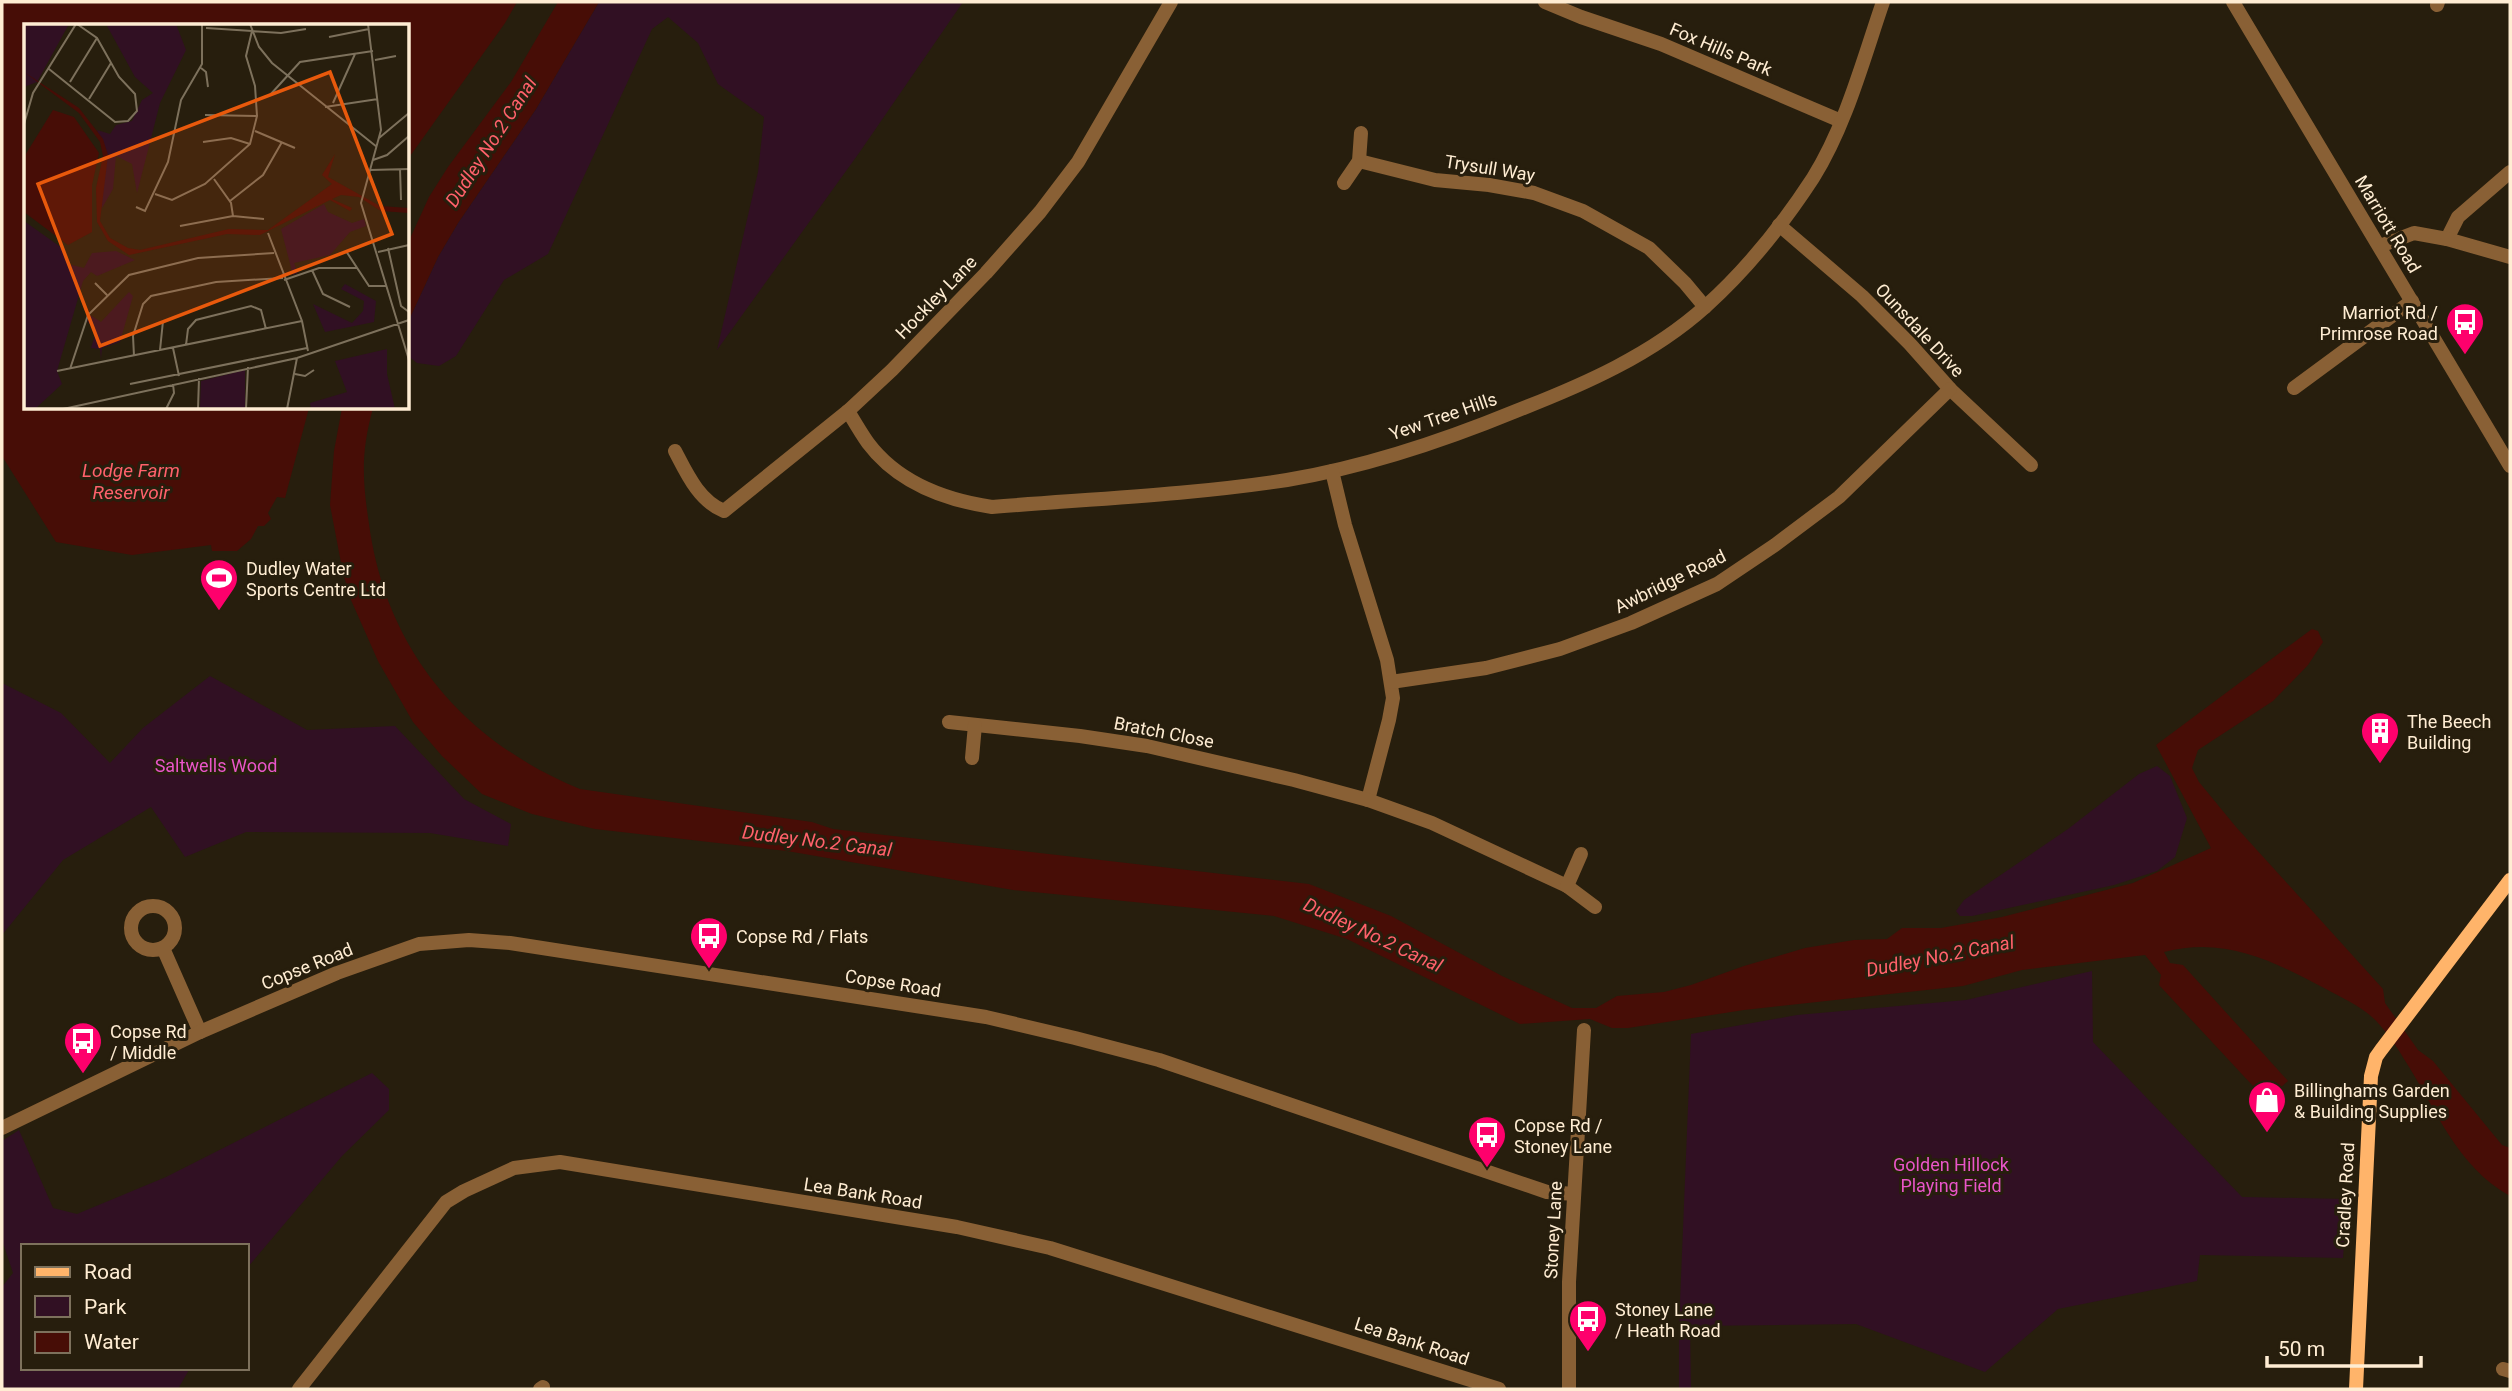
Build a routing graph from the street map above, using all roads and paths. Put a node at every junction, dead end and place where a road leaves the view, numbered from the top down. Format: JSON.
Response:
{"nodes":[{"id":1,"x":1171,"y":2,"type":"edge"},
{"id":2,"x":1545,"y":2,"type":"edge"},
{"id":3,"x":1883,"y":2,"type":"edge"},
{"id":4,"x":2233,"y":2,"type":"edge"},
{"id":5,"x":1841,"y":121,"type":"junction"},
{"id":6,"x":1361,"y":133,"type":"dead end"},
{"id":7,"x":1359,"y":161,"type":"junction"},
{"id":8,"x":2510,"y":172,"type":"edge"},
{"id":9,"x":1344,"y":183,"type":"dead end"},
{"id":10,"x":1779,"y":225,"type":"junction"},
{"id":11,"x":2447,"y":239,"type":"junction"},
{"id":12,"x":2380,"y":246,"type":"junction"},
{"id":13,"x":2510,"y":257,"type":"edge"},
{"id":14,"x":2412,"y":301,"type":"junction"},
{"id":15,"x":1705,"y":307,"type":"junction"},
{"id":16,"x":2294,"y":388,"type":"dead end"},
{"id":17,"x":1950,"y":389,"type":"junction"},
{"id":18,"x":848,"y":411,"type":"junction"},
{"id":19,"x":675,"y":452,"type":"dead end"},
{"id":20,"x":2031,"y":465,"type":"dead end"},
{"id":21,"x":2510,"y":466,"type":"edge"},
{"id":22,"x":1332,"y":471,"type":"junction"},
{"id":23,"x":1391,"y":682,"type":"junction"},
{"id":24,"x":948,"y":722,"type":"dead end"},
{"id":25,"x":975,"y":725,"type":"junction"},
{"id":26,"x":972,"y":758,"type":"dead end"},
{"id":27,"x":1368,"y":800,"type":"junction"},
{"id":28,"x":1581,"y":854,"type":"dead end"},
{"id":29,"x":2510,"y":880,"type":"edge"},
{"id":30,"x":1567,"y":886,"type":"junction"},
{"id":31,"x":1595,"y":907,"type":"dead end"},
{"id":32,"x":163,"y":948,"type":"dead end"},
{"id":33,"x":1584,"y":1030,"type":"dead end"},
{"id":34,"x":200,"y":1032,"type":"junction"},
{"id":35,"x":2,"y":1128,"type":"edge"},
{"id":36,"x":1574,"y":1194,"type":"junction"},
{"id":37,"x":299,"y":1389,"type":"edge"},
{"id":38,"x":1499,"y":1389,"type":"edge"},
{"id":39,"x":1569,"y":1389,"type":"edge"},
{"id":40,"x":2356,"y":1389,"type":"edge"}],
"edges":[{"from":1,"to":18,"type":"street","name":"Hockley Lane"},
{"from":2,"to":5,"type":"street","name":"Fox Hills Park"},
{"from":3,"to":5,"type":"street","name":"Yew Tree Hills"},
{"from":4,"to":12,"type":"street","name":"Marriott Road"},
{"from":5,"to":10,"type":"street","name":"Yew Tree Hills"},
{"from":6,"to":7,"type":"street"},
{"from":7,"to":9,"type":"street"},
{"from":7,"to":15,"type":"street","name":"Trysull Way"},
{"from":8,"to":11,"type":"street"},
{"from":10,"to":15,"type":"street","name":"Yew Tree Hills"},
{"from":10,"to":17,"type":"street","name":"Ounsdale Drive"},
{"from":11,"to":12,"type":"street"},
{"from":11,"to":13,"type":"street"},
{"from":12,"to":14,"type":"street","name":"Marriott Road"},
{"from":14,"to":16,"type":"street"},
{"from":14,"to":21,"type":"street","name":"Marriott Road"},
{"from":15,"to":22,"type":"street","name":"Yew Tree Hills"},
{"from":17,"to":20,"type":"street","name":"Ounsdale Drive"},
{"from":17,"to":23,"type":"street","name":"Awbridge Road"},
{"from":18,"to":19,"type":"street","name":"Hockley Lane"},
{"from":18,"to":22,"type":"street","name":"Yew Tree Hills"},
{"from":22,"to":23,"type":"street"},
{"from":23,"to":27,"type":"street"},
{"from":24,"to":25,"type":"street","name":"Bratch Close"},
{"from":25,"to":26,"type":"street"},
{"from":25,"to":27,"type":"street","name":"Bratch Close"},
{"from":27,"to":30,"type":"street","name":"Bratch Close"},
{"from":28,"to":30,"type":"street"},
{"from":29,"to":40,"type":"main road","name":"Cradley Road"},
{"from":30,"to":31,"type":"street","name":"Bratch Close"},
{"from":32,"to":34,"type":"street"},
{"from":33,"to":36,"type":"street","name":"Stoney Lane"},
{"from":34,"to":35,"type":"street","name":"Copse Road"},
{"from":34,"to":36,"type":"street","name":"Copse Road"},
{"from":36,"to":39,"type":"street","name":"Stoney Lane"},
{"from":37,"to":38,"type":"street","name":"Lea Bank Road"}]}
